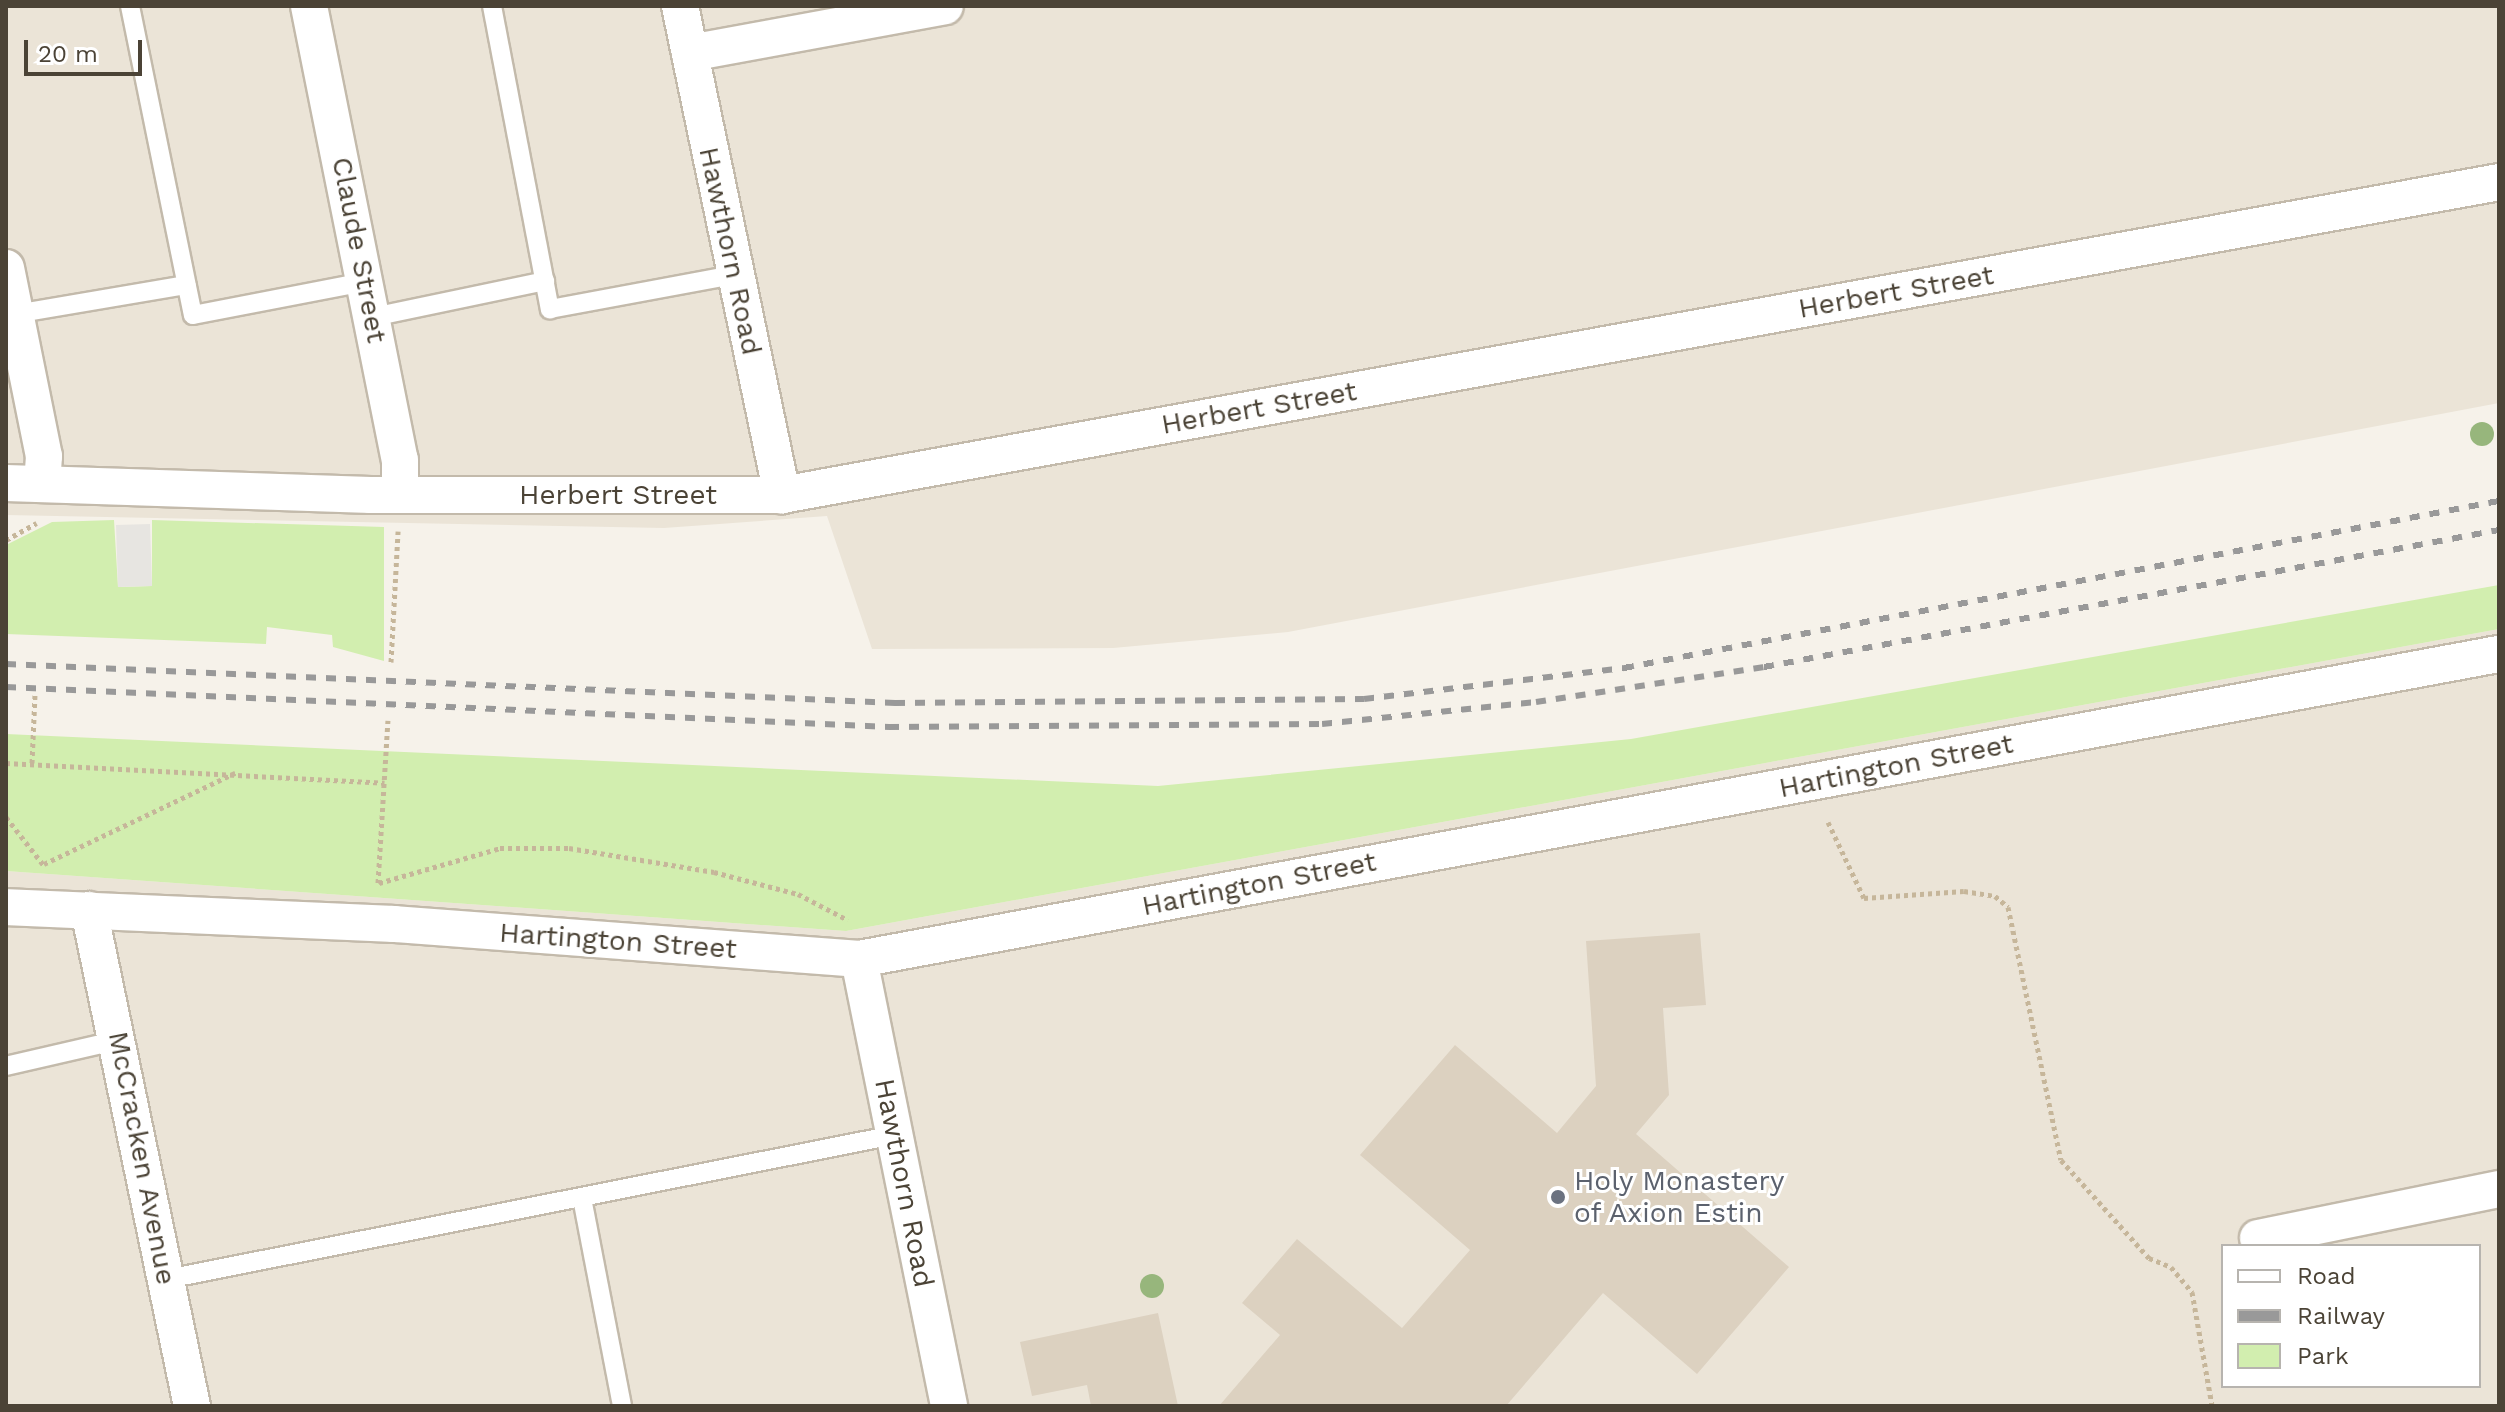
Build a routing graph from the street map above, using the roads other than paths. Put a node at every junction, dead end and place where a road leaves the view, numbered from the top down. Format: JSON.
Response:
{"nodes":[{"id":1,"x":130,"y":6,"type":"edge"},
{"id":2,"x":309,"y":6,"type":"edge"},
{"id":3,"x":492,"y":6,"type":"edge"},
{"id":4,"x":680,"y":6,"type":"edge"},
{"id":5,"x":945,"y":6,"type":"edge"},
{"id":6,"x":690,"y":53,"type":"junction"},
{"id":7,"x":2499,"y":182,"type":"edge"},
{"id":8,"x":6,"y":270,"type":"edge"},
{"id":9,"x":734,"y":275,"type":"junction"},
{"id":10,"x":545,"y":281,"type":"junction"},
{"id":11,"x":365,"y":282,"type":"junction"},
{"id":12,"x":187,"y":285,"type":"junction"},
{"id":13,"x":15,"y":314,"type":"junction"},
{"id":14,"x":373,"y":317,"type":"junction"},
{"id":15,"x":6,"y":483,"type":"edge"},
{"id":16,"x":782,"y":495,"type":"junction"},
{"id":17,"x":46,"y":500,"type":"junction"},
{"id":18,"x":399,"y":509,"type":"junction"},
{"id":19,"x":2499,"y":654,"type":"edge"},
{"id":20,"x":6,"y":907,"type":"edge"},
{"id":21,"x":89,"y":910,"type":"junction"},
{"id":22,"x":859,"y":959,"type":"junction"},
{"id":23,"x":119,"y":1040,"type":"junction"},
{"id":24,"x":6,"y":1066,"type":"edge"},
{"id":25,"x":894,"y":1135,"type":"junction"},
{"id":26,"x":2499,"y":1189,"type":"edge"},
{"id":27,"x":582,"y":1198,"type":"junction"},
{"id":28,"x":2258,"y":1238,"type":"dead end"},
{"id":29,"x":167,"y":1279,"type":"junction"},
{"id":30,"x":192,"y":1406,"type":"edge"},
{"id":31,"x":622,"y":1406,"type":"edge"},
{"id":32,"x":949,"y":1406,"type":"edge"}],
"edges":[{"from":1,"to":12,"type":"lane"},
{"from":2,"to":11,"type":"street","name":"Claude Street"},
{"from":3,"to":10,"type":"lane"},
{"from":4,"to":6,"type":"street","name":"Hawthorn Road"},
{"from":5,"to":6,"type":"street"},
{"from":6,"to":9,"type":"street","name":"Hawthorn Road"},
{"from":7,"to":16,"type":"street","name":"Herbert Street"},
{"from":8,"to":13,"type":"street"},
{"from":9,"to":10,"type":"lane"},
{"from":9,"to":16,"type":"street","name":"Hawthorn Road"},
{"from":10,"to":14,"type":"lane"},
{"from":11,"to":12,"type":"lane"},
{"from":11,"to":14,"type":"street","name":"Claude Street"},
{"from":12,"to":13,"type":"lane"},
{"from":13,"to":17,"type":"street"},
{"from":14,"to":18,"type":"street","name":"Claude Street"},
{"from":15,"to":17,"type":"street","name":"Herbert Street"},
{"from":16,"to":18,"type":"street","name":"Herbert Street"},
{"from":17,"to":18,"type":"street","name":"Herbert Street"},
{"from":19,"to":22,"type":"street","name":"Hartington Street"},
{"from":20,"to":21,"type":"street","name":"Hartington Street"},
{"from":21,"to":22,"type":"street","name":"Hartington Street"},
{"from":21,"to":23,"type":"street","name":"McCracken Avenue"},
{"from":22,"to":25,"type":"street","name":"Hawthorn Road"},
{"from":23,"to":24,"type":"lane"},
{"from":23,"to":29,"type":"street","name":"McCracken Avenue"},
{"from":25,"to":27,"type":"lane"},
{"from":25,"to":32,"type":"street","name":"Hawthorn Road"},
{"from":26,"to":28,"type":"street"},
{"from":27,"to":29,"type":"lane"},
{"from":27,"to":31,"type":"lane"},
{"from":29,"to":30,"type":"street","name":"McCracken Avenue"}]}
